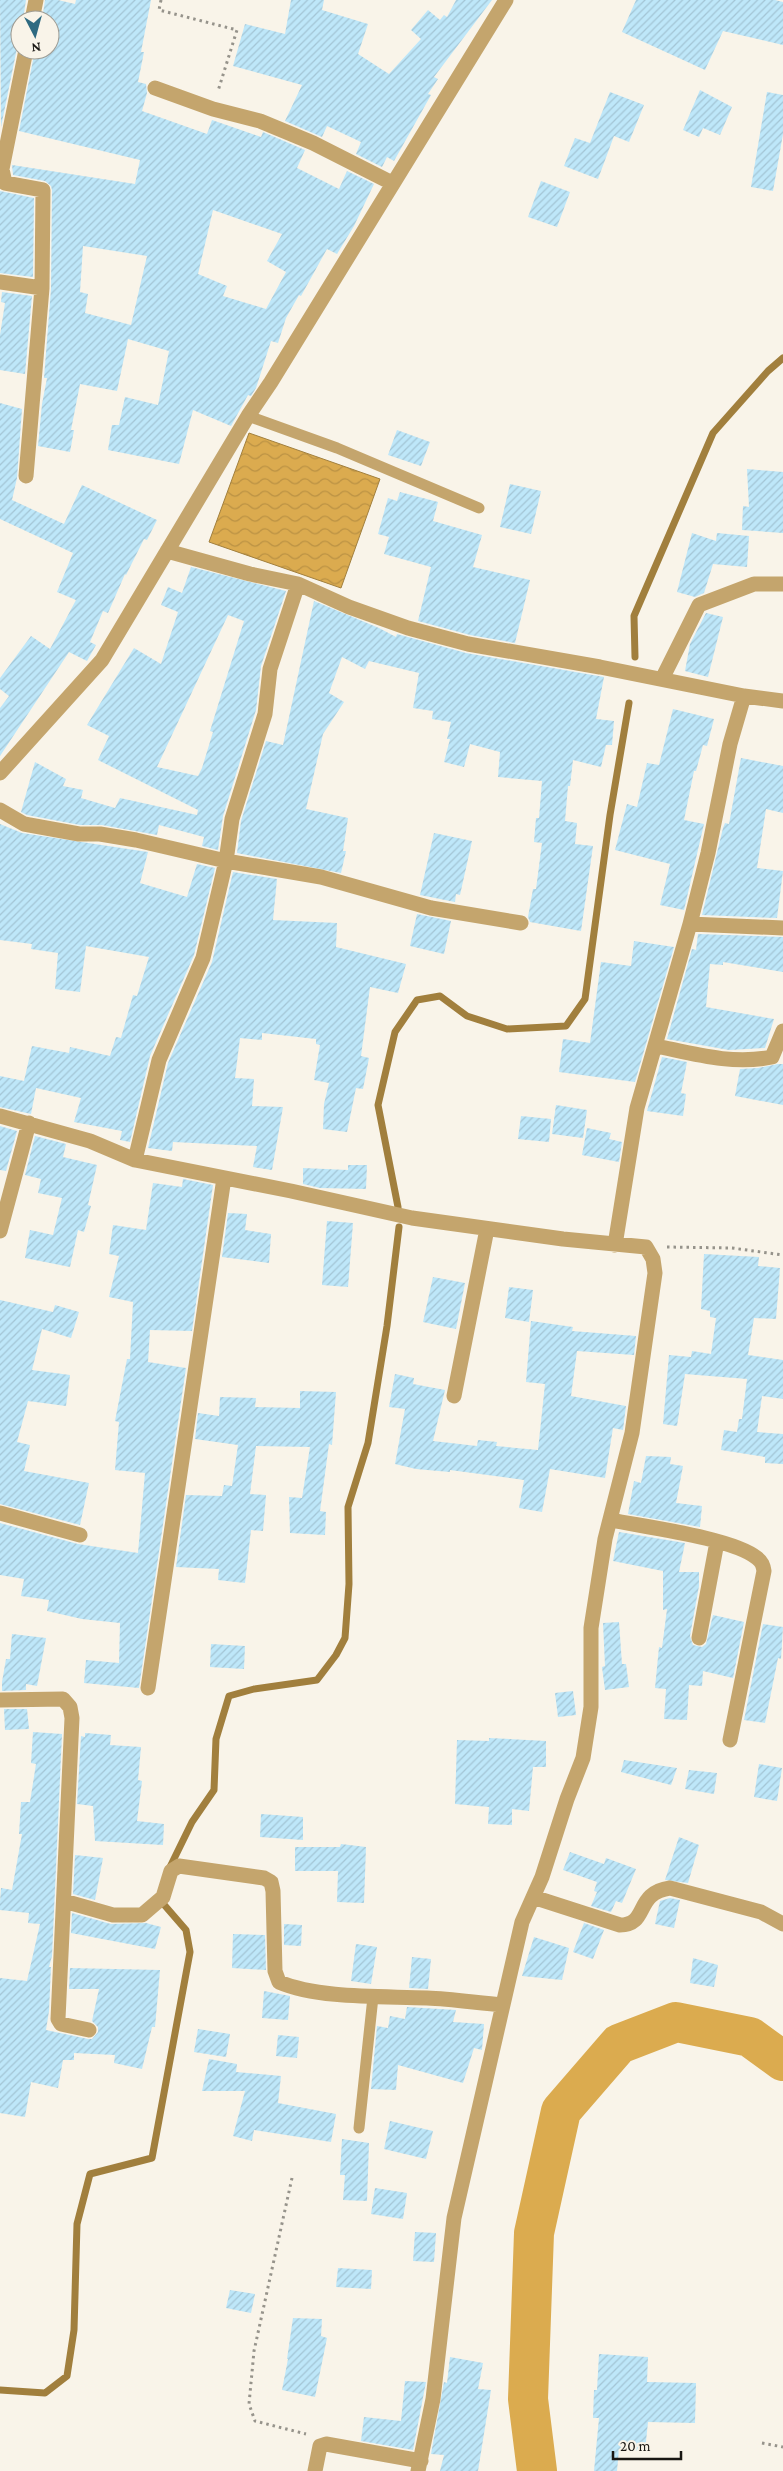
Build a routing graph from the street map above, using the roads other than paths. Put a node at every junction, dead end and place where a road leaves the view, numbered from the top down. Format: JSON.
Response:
{"nodes":[{"id":1,"x":506,"y":0,"type":"edge"},
{"id":2,"x":24,"y":60,"type":"edge"},
{"id":3,"x":155,"y":88,"type":"dead end"},
{"id":4,"x":392,"y":183,"type":"junction"},
{"id":5,"x":0,"y":282,"type":"edge"},
{"id":6,"x":42,"y":288,"type":"junction"},
{"id":7,"x":248,"y":416,"type":"junction"},
{"id":8,"x":26,"y":476,"type":"dead end"},
{"id":9,"x":479,"y":508,"type":"dead end"},
{"id":10,"x":167,"y":551,"type":"junction"},
{"id":11,"x":298,"y":584,"type":"junction"},
{"id":12,"x":783,"y":584,"type":"edge"},
{"id":13,"x":662,"y":679,"type":"junction"},
{"id":14,"x":744,"y":696,"type":"junction"},
{"id":15,"x":783,"y":701,"type":"edge"},
{"id":16,"x":0,"y":773,"type":"edge"},
{"id":17,"x":0,"y":810,"type":"edge"},
{"id":18,"x":226,"y":860,"type":"junction"},
{"id":19,"x":521,"y":923,"type":"dead end"},
{"id":20,"x":690,"y":924,"type":"junction"},
{"id":21,"x":783,"y":928,"type":"edge"},
{"id":22,"x":783,"y":1031,"type":"edge"},
{"id":23,"x":656,"y":1046,"type":"junction"},
{"id":24,"x":0,"y":1116,"type":"edge"},
{"id":25,"x":29,"y":1123,"type":"junction"},
{"id":26,"x":135,"y":1160,"type":"junction"},
{"id":27,"x":224,"y":1178,"type":"junction"},
{"id":28,"x":487,"y":1229,"type":"junction"},
{"id":29,"x":0,"y":1231,"type":"edge"},
{"id":30,"x":615,"y":1245,"type":"junction"},
{"id":31,"x":454,"y":1396,"type":"dead end"},
{"id":32,"x":0,"y":1513,"type":"edge"},
{"id":33,"x":611,"y":1520,"type":"junction"},
{"id":34,"x":80,"y":1535,"type":"dead end"},
{"id":35,"x":717,"y":1542,"type":"junction"},
{"id":36,"x":699,"y":1638,"type":"dead end"},
{"id":37,"x":148,"y":1688,"type":"dead end"},
{"id":38,"x":0,"y":1700,"type":"edge"},
{"id":39,"x":730,"y":1740,"type":"dead end"},
{"id":40,"x":533,"y":1897,"type":"junction"},
{"id":41,"x":64,"y":1901,"type":"junction"},
{"id":42,"x":783,"y":1924,"type":"edge"},
{"id":43,"x":373,"y":1998,"type":"junction"},
{"id":44,"x":503,"y":2005,"type":"junction"},
{"id":45,"x":89,"y":2030,"type":"dead end"},
{"id":46,"x":359,"y":2128,"type":"dead end"},
{"id":47,"x":420,"y":2466,"type":"edge"},
{"id":48,"x":316,"y":2471,"type":"edge"}],
"edges":[{"from":1,"to":4,"type":"street"},
{"from":2,"to":6,"type":"street"},
{"from":3,"to":4,"type":"street"},
{"from":4,"to":7,"type":"street"},
{"from":5,"to":6,"type":"street"},
{"from":6,"to":8,"type":"street"},
{"from":7,"to":9,"type":"lane"},
{"from":7,"to":10,"type":"street"},
{"from":10,"to":11,"type":"street"},
{"from":10,"to":16,"type":"street"},
{"from":11,"to":13,"type":"street"},
{"from":11,"to":18,"type":"street"},
{"from":12,"to":13,"type":"street"},
{"from":13,"to":14,"type":"street"},
{"from":14,"to":15,"type":"street"},
{"from":14,"to":20,"type":"street"},
{"from":17,"to":18,"type":"street"},
{"from":18,"to":19,"type":"street"},
{"from":18,"to":26,"type":"street"},
{"from":20,"to":21,"type":"street"},
{"from":20,"to":23,"type":"street"},
{"from":22,"to":23,"type":"street"},
{"from":23,"to":30,"type":"street"},
{"from":24,"to":25,"type":"street"},
{"from":25,"to":26,"type":"street"},
{"from":25,"to":29,"type":"street"},
{"from":26,"to":27,"type":"street"},
{"from":27,"to":28,"type":"street"},
{"from":27,"to":37,"type":"street"},
{"from":28,"to":30,"type":"street"},
{"from":28,"to":31,"type":"street"},
{"from":30,"to":33,"type":"street"},
{"from":32,"to":34,"type":"street"},
{"from":33,"to":35,"type":"street"},
{"from":33,"to":40,"type":"street"},
{"from":35,"to":36,"type":"street"},
{"from":35,"to":39,"type":"street"},
{"from":38,"to":41,"type":"street"},
{"from":40,"to":42,"type":"street"},
{"from":40,"to":44,"type":"street"},
{"from":41,"to":43,"type":"street"},
{"from":41,"to":45,"type":"street"},
{"from":43,"to":44,"type":"street"},
{"from":43,"to":46,"type":"lane"},
{"from":44,"to":47,"type":"street"},
{"from":47,"to":48,"type":"street"}]}
